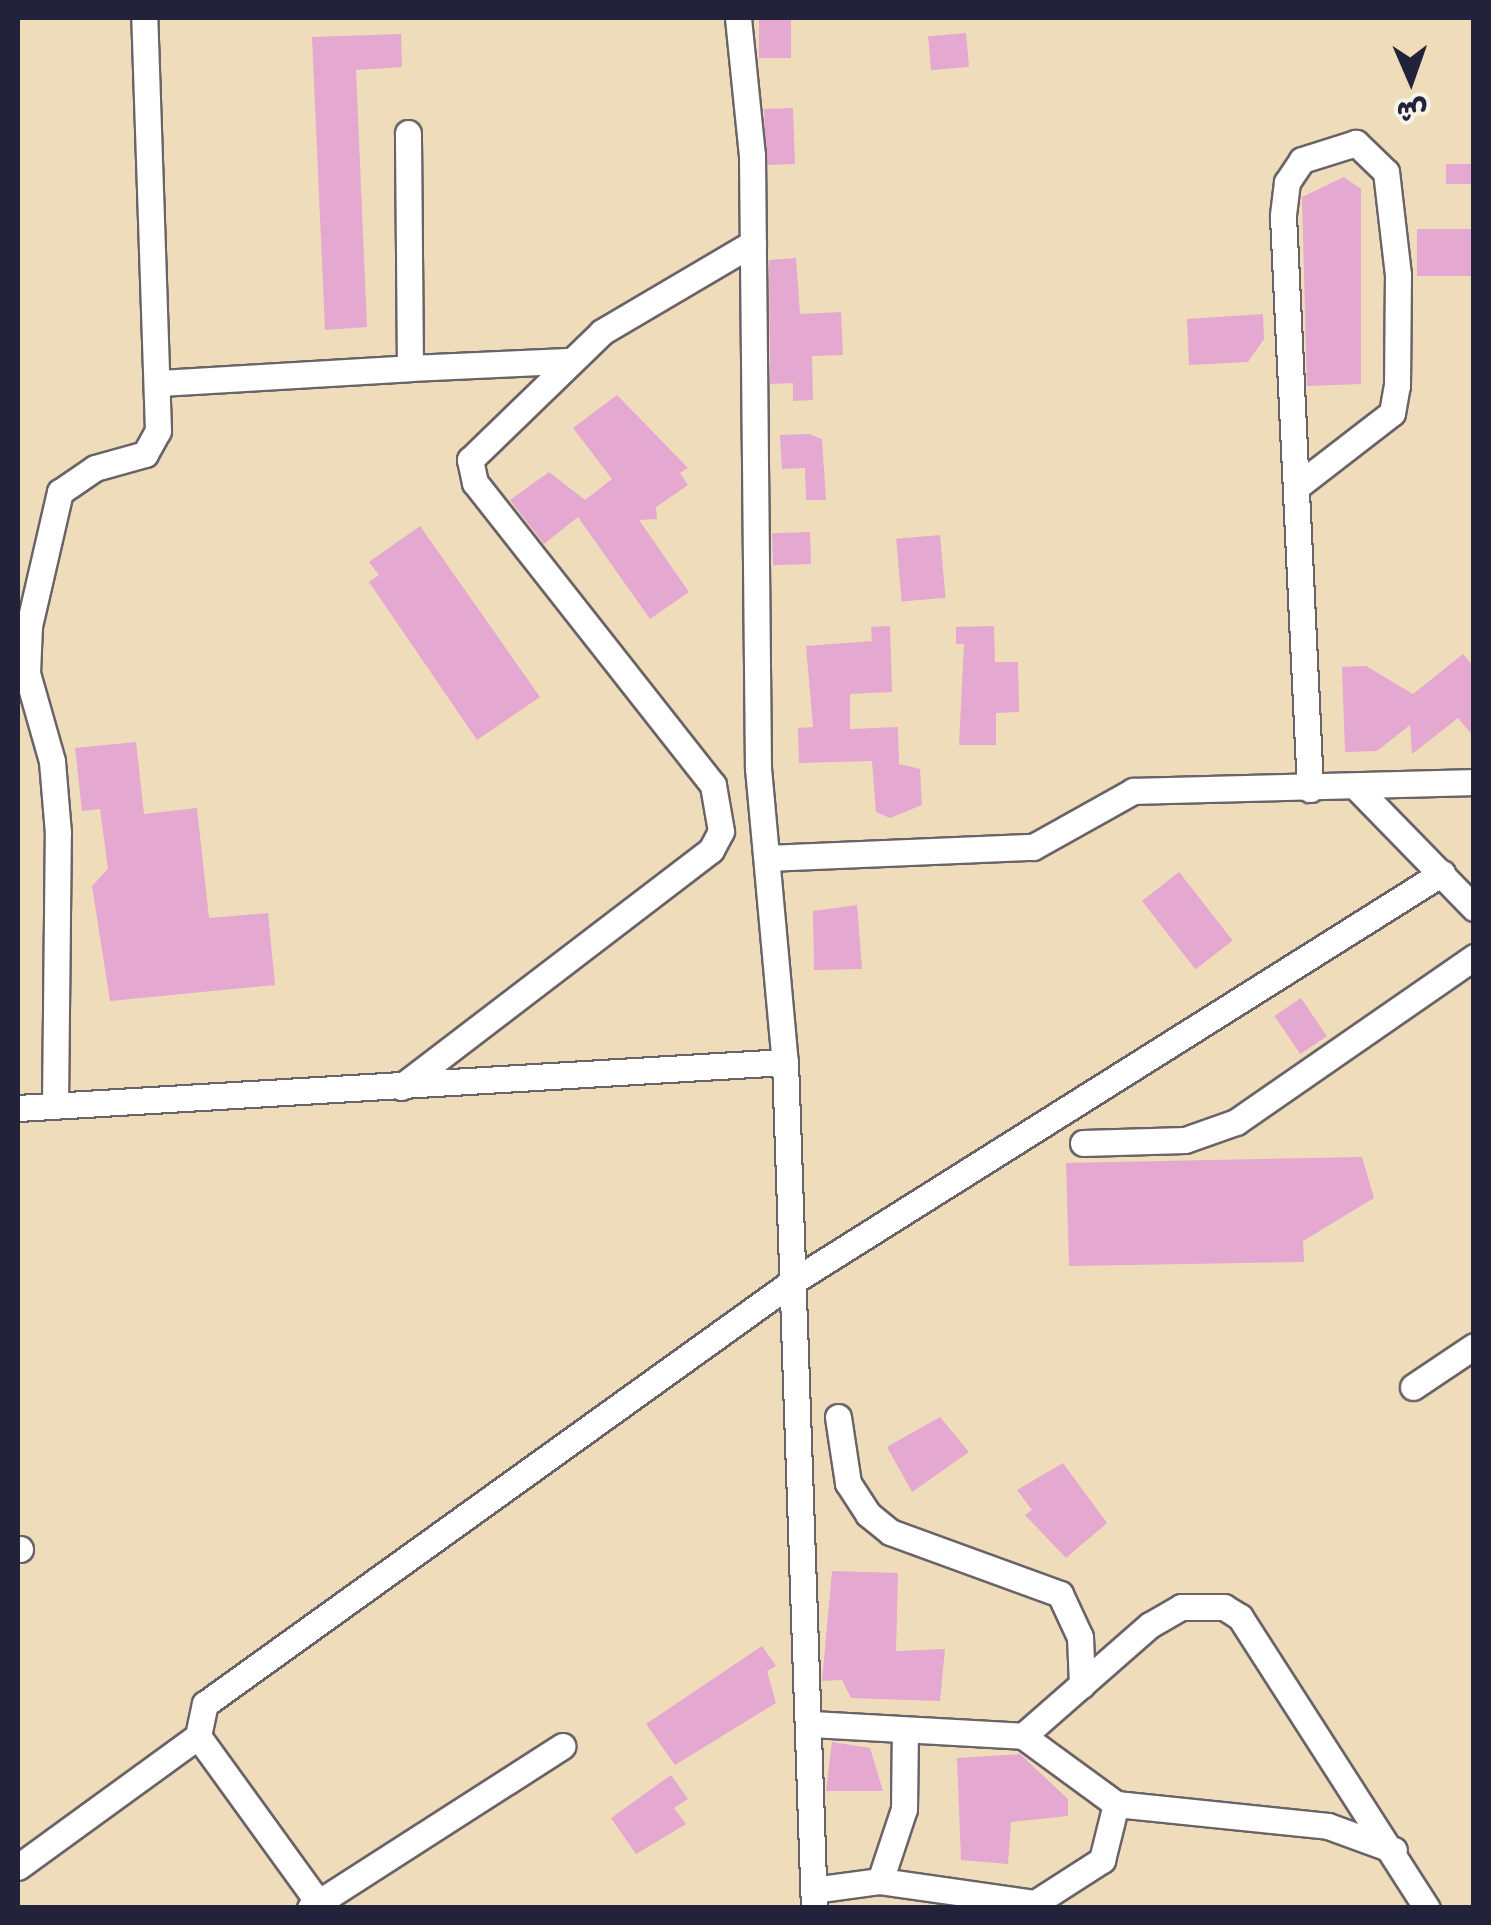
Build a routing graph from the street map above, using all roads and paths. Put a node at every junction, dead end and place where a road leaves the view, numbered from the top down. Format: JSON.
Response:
{"nodes":[{"id":1,"x":144,"y":18,"type":"edge"},
{"id":2,"x":738,"y":18,"type":"edge"},
{"id":3,"x":408,"y":132,"type":"dead end"},
{"id":4,"x":753,"y":242,"type":"junction"},
{"id":5,"x":567,"y":361,"type":"junction"},
{"id":6,"x":410,"y":368,"type":"junction"},
{"id":7,"x":160,"y":383,"type":"junction"},
{"id":8,"x":1300,"y":484,"type":"junction"},
{"id":9,"x":1474,"y":782,"type":"edge"},
{"id":10,"x":1357,"y":788,"type":"junction"},
{"id":11,"x":1310,"y":789,"type":"junction"},
{"id":12,"x":767,"y":858,"type":"junction"},
{"id":13,"x":1442,"y":873,"type":"junction"},
{"id":14,"x":1474,"y":908,"type":"edge"},
{"id":15,"x":1474,"y":957,"type":"edge"},
{"id":16,"x":785,"y":1062,"type":"junction"},
{"id":17,"x":401,"y":1087,"type":"junction"},
{"id":18,"x":54,"y":1106,"type":"junction"},
{"id":19,"x":18,"y":1108,"type":"edge"},
{"id":20,"x":1082,"y":1143,"type":"dead end"},
{"id":21,"x":792,"y":1282,"type":"junction"},
{"id":22,"x":1474,"y":1346,"type":"edge"},
{"id":23,"x":1412,"y":1387,"type":"dead end"},
{"id":24,"x":838,"y":1417,"type":"dead end"},
{"id":25,"x":1082,"y":1684,"type":"junction"},
{"id":26,"x":811,"y":1724,"type":"junction"},
{"id":27,"x":905,"y":1730,"type":"junction"},
{"id":28,"x":198,"y":1736,"type":"junction"},
{"id":29,"x":1023,"y":1736,"type":"junction"},
{"id":30,"x":562,"y":1746,"type":"dead end"},
{"id":31,"x":1116,"y":1804,"type":"junction"},
{"id":32,"x":1394,"y":1850,"type":"junction"},
{"id":33,"x":18,"y":1867,"type":"edge"},
{"id":34,"x":880,"y":1881,"type":"junction"},
{"id":35,"x":814,"y":1899,"type":"edge"},
{"id":36,"x":314,"y":1905,"type":"edge"},
{"id":37,"x":1424,"y":1906,"type":"edge"}],
"edges":[{"from":1,"to":7,"type":"street"},
{"from":2,"to":4,"type":"street"},
{"from":3,"to":6,"type":"street"},
{"from":4,"to":5,"type":"street"},
{"from":4,"to":12,"type":"street"},
{"from":5,"to":6,"type":"street"},
{"from":5,"to":17,"type":"street"},
{"from":6,"to":7,"type":"street"},
{"from":7,"to":18,"type":"street"},
{"from":8,"to":8,"type":"street"},
{"from":8,"to":11,"type":"street"},
{"from":9,"to":10,"type":"street"},
{"from":10,"to":11,"type":"street"},
{"from":10,"to":13,"type":"street"},
{"from":11,"to":12,"type":"street"},
{"from":12,"to":16,"type":"street"},
{"from":13,"to":14,"type":"street"},
{"from":13,"to":21,"type":"street"},
{"from":15,"to":20,"type":"street"},
{"from":16,"to":17,"type":"street"},
{"from":16,"to":21,"type":"street"},
{"from":17,"to":18,"type":"street"},
{"from":18,"to":19,"type":"street"},
{"from":21,"to":26,"type":"street"},
{"from":21,"to":28,"type":"street"},
{"from":22,"to":23,"type":"street"},
{"from":24,"to":25,"type":"street"},
{"from":25,"to":29,"type":"street"},
{"from":25,"to":32,"type":"street"},
{"from":26,"to":27,"type":"street"},
{"from":26,"to":35,"type":"street"},
{"from":27,"to":29,"type":"street"},
{"from":27,"to":34,"type":"street"},
{"from":28,"to":33,"type":"street"},
{"from":28,"to":36,"type":"street"},
{"from":29,"to":31,"type":"street"},
{"from":30,"to":36,"type":"street"},
{"from":31,"to":32,"type":"street"},
{"from":31,"to":34,"type":"street"},
{"from":32,"to":37,"type":"street"},
{"from":34,"to":35,"type":"street"}]}
